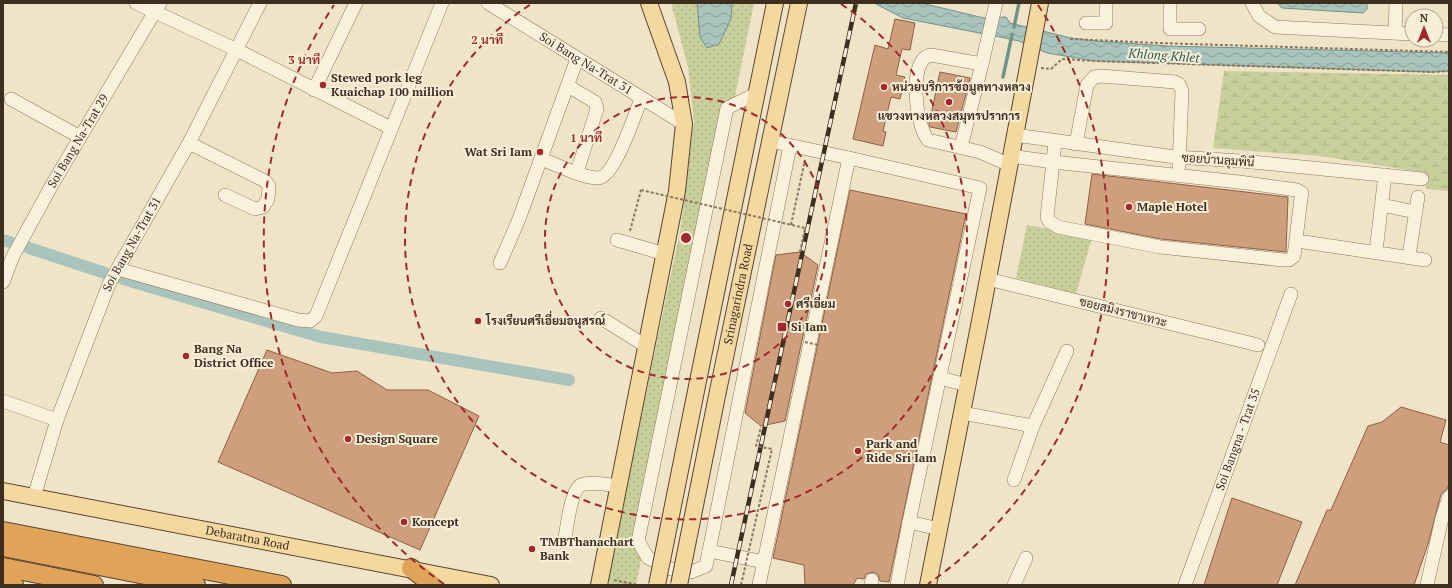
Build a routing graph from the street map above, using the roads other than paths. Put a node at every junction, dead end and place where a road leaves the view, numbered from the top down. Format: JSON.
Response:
{"nodes":[{"id":1,"x":136,"y":3,"type":"edge"},
{"id":2,"x":260,"y":3,"type":"edge"},
{"id":3,"x":356,"y":3,"type":"edge"},
{"id":4,"x":442,"y":3,"type":"edge"},
{"id":5,"x":488,"y":3,"type":"edge"},
{"id":6,"x":650,"y":3,"type":"edge"},
{"id":7,"x":775,"y":3,"type":"edge"},
{"id":8,"x":799,"y":3,"type":"edge"},
{"id":9,"x":1040,"y":3,"type":"edge"},
{"id":10,"x":1106,"y":3,"type":"edge"},
{"id":11,"x":1170,"y":3,"type":"edge"},
{"id":12,"x":1252,"y":3,"type":"edge"},
{"id":13,"x":1396,"y":3,"type":"edge"},
{"id":14,"x":158,"y":7,"type":"edge"},
{"id":15,"x":995,"y":8,"type":"edge"},
{"id":16,"x":1086,"y":23,"type":"dead end"},
{"id":17,"x":1199,"y":29,"type":"dead end"},
{"id":18,"x":1395,"y":33,"type":"junction"},
{"id":19,"x":1404,"y":34,"type":"edge"},
{"id":20,"x":237,"y":50,"type":"junction"},
{"id":21,"x":577,"y":59,"type":"junction"},
{"id":22,"x":982,"y":64,"type":"junction"},
{"id":23,"x":568,"y":86,"type":"junction"},
{"id":24,"x":314,"y":90,"type":"junction"},
{"id":25,"x":756,"y":94,"type":"junction"},
{"id":26,"x":11,"y":99,"type":"dead end"},
{"id":27,"x":641,"y":99,"type":"junction"},
{"id":28,"x":684,"y":124,"type":"junction"},
{"id":29,"x":391,"y":128,"type":"junction"},
{"id":30,"x":1015,"y":135,"type":"junction"},
{"id":31,"x":80,"y":137,"type":"junction"},
{"id":32,"x":770,"y":141,"type":"junction"},
{"id":33,"x":1055,"y":141,"type":"junction"},
{"id":34,"x":189,"y":142,"type":"junction"},
{"id":35,"x":1076,"y":144,"type":"junction"},
{"id":36,"x":790,"y":146,"type":"junction"},
{"id":37,"x":961,"y":147,"type":"junction"},
{"id":38,"x":1179,"y":157,"type":"junction"},
{"id":39,"x":849,"y":158,"type":"junction"},
{"id":40,"x":541,"y":159,"type":"junction"},
{"id":41,"x":1010,"y":161,"type":"junction"},
{"id":42,"x":1242,"y":161,"type":"junction"},
{"id":43,"x":1053,"y":162,"type":"junction"},
{"id":44,"x":577,"y":172,"type":"junction"},
{"id":45,"x":1385,"y":175,"type":"junction"},
{"id":46,"x":1179,"y":176,"type":"junction"},
{"id":47,"x":1422,"y":179,"type":"dead end"},
{"id":48,"x":1239,"y":182,"type":"junction"},
{"id":49,"x":225,"y":195,"type":"dead end"},
{"id":50,"x":1418,"y":197,"type":"dead end"},
{"id":51,"x":1382,"y":206,"type":"junction"},
{"id":52,"x":1415,"y":212,"type":"junction"},
{"id":53,"x":622,"y":242,"type":"road end"},
{"id":54,"x":1304,"y":242,"type":"dead end"},
{"id":55,"x":1376,"y":251,"type":"junction"},
{"id":56,"x":665,"y":254,"type":"junction"},
{"id":57,"x":1408,"y":256,"type":"junction"},
{"id":58,"x":1425,"y":260,"type":"dead end"},
{"id":59,"x":500,"y":263,"type":"dead end"},
{"id":60,"x":118,"y":269,"type":"junction"},
{"id":61,"x":988,"y":279,"type":"junction"},
{"id":62,"x":3,"y":282,"type":"edge"},
{"id":63,"x":1291,"y":294,"type":"dead end"},
{"id":64,"x":601,"y":318,"type":"dead end"},
{"id":65,"x":1258,"y":345,"type":"dead end"},
{"id":66,"x":646,"y":346,"type":"junction"},
{"id":67,"x":1067,"y":351,"type":"dead end"},
{"id":68,"x":940,"y":378,"type":"junction"},
{"id":69,"x":967,"y":385,"type":"junction"},
{"id":70,"x":3,"y":401,"type":"edge"},
{"id":71,"x":962,"y":413,"type":"junction"},
{"id":72,"x":57,"y":420,"type":"junction"},
{"id":73,"x":1032,"y":426,"type":"junction"},
{"id":74,"x":1014,"y":480,"type":"dead end"},
{"id":75,"x":618,"y":486,"type":"junction"},
{"id":76,"x":3,"y":491,"type":"edge"},
{"id":77,"x":34,"y":497,"type":"junction"},
{"id":78,"x":1449,"y":497,"type":"edge"},
{"id":79,"x":909,"y":522,"type":"junction"},
{"id":80,"x":939,"y":529,"type":"junction"},
{"id":81,"x":3,"y":531,"type":"edge"},
{"id":82,"x":565,"y":538,"type":"dead end"},
{"id":83,"x":3,"y":547,"type":"edge"},
{"id":84,"x":709,"y":550,"type":"junction"},
{"id":85,"x":1026,"y":558,"type":"dead end"},
{"id":86,"x":764,"y":562,"type":"junction"},
{"id":87,"x":3,"y":567,"type":"edge"},
{"id":88,"x":411,"y":568,"type":"junction"},
{"id":89,"x":3,"y":579,"type":"edge"},
{"id":90,"x":1425,"y":579,"type":"edge"},
{"id":91,"x":600,"y":581,"type":"edge"},
{"id":92,"x":3,"y":583,"type":"edge"},
{"id":93,"x":14,"y":585,"type":"edge"},
{"id":94,"x":34,"y":585,"type":"edge"},
{"id":95,"x":94,"y":585,"type":"edge"},
{"id":96,"x":196,"y":585,"type":"edge"},
{"id":97,"x":282,"y":585,"type":"edge"},
{"id":98,"x":433,"y":585,"type":"edge"},
{"id":99,"x":492,"y":585,"type":"edge"},
{"id":100,"x":657,"y":585,"type":"edge"},
{"id":101,"x":680,"y":585,"type":"edge"},
{"id":102,"x":759,"y":585,"type":"edge"},
{"id":103,"x":897,"y":585,"type":"edge"},
{"id":104,"x":928,"y":585,"type":"edge"},
{"id":105,"x":1014,"y":585,"type":"edge"},
{"id":106,"x":1185,"y":585,"type":"edge"}],
"edges":[{"from":1,"to":14,"type":"street"},
{"from":2,"to":20,"type":"street","name":"Soi Bang Na-Trat 31"},
{"from":3,"to":24,"type":"street"},
{"from":4,"to":29,"type":"street"},
{"from":5,"to":21,"type":"street","name":"Soi Bang Na-Trat 31"},
{"from":6,"to":28,"type":"main road"},
{"from":7,"to":25,"type":"main road","name":"Srinagarindra Road"},
{"from":8,"to":32,"type":"main road","name":"Srinagarindra Road"},
{"from":9,"to":30,"type":"main road"},
{"from":10,"to":16,"type":"street"},
{"from":11,"to":17,"type":"street"},
{"from":12,"to":18,"type":"street"},
{"from":13,"to":18,"type":"street"},
{"from":14,"to":20,"type":"street"},
{"from":14,"to":31,"type":"street","name":"Soi Bang Na-Trat 29"},
{"from":15,"to":22,"type":"street"},
{"from":18,"to":19,"type":"street"},
{"from":20,"to":24,"type":"street"},
{"from":20,"to":34,"type":"street","name":"Soi Bang Na-Trat 31"},
{"from":21,"to":23,"type":"street"},
{"from":21,"to":27,"type":"street","name":"Soi Bang Na-Trat 31"},
{"from":22,"to":37,"type":"street"},
{"from":22,"to":37,"type":"street"},
{"from":23,"to":40,"type":"street"},
{"from":23,"to":44,"type":"street"},
{"from":24,"to":29,"type":"street"},
{"from":25,"to":84,"type":"street"},
{"from":25,"to":100,"type":"main road","name":"Srinagarindra Road","bridge":true},
{"from":26,"to":31,"type":"street"},
{"from":27,"to":28,"type":"street","name":"Soi Bang Na-Trat 31"},
{"from":27,"to":44,"type":"street"},
{"from":28,"to":56,"type":"main road"},
{"from":29,"to":60,"type":"street"},
{"from":30,"to":33,"type":"street","name":"ซอยบ้านลุมพินี"},
{"from":30,"to":41,"type":"main road"},
{"from":31,"to":62,"type":"street","name":"Soi Bang Na-Trat 29"},
{"from":32,"to":36,"type":"street"},
{"from":32,"to":101,"type":"main road","name":"Srinagarindra Road","bridge":true},
{"from":33,"to":35,"type":"street","name":"ซอยบ้านลุมพินี"},
{"from":33,"to":43,"type":"street"},
{"from":34,"to":49,"type":"street"},
{"from":34,"to":60,"type":"street","name":"Soi Bang Na-Trat 31"},
{"from":35,"to":38,"type":"street","name":"ซอยบ้านลุมพินี"},
{"from":35,"to":38,"type":"street"},
{"from":36,"to":39,"type":"street"},
{"from":36,"to":84,"type":"street"},
{"from":37,"to":41,"type":"street"},
{"from":38,"to":42,"type":"street","name":"ซอยบ้านลุมพินี"},
{"from":38,"to":46,"type":"street"},
{"from":39,"to":68,"type":"street"},
{"from":39,"to":86,"type":"street"},
{"from":40,"to":44,"type":"street"},
{"from":40,"to":59,"type":"street"},
{"from":41,"to":43,"type":"street"},
{"from":41,"to":61,"type":"main road"},
{"from":42,"to":45,"type":"street","name":"ซอยบ้านลุมพินี"},
{"from":42,"to":48,"type":"street"},
{"from":43,"to":46,"type":"street"},
{"from":43,"to":48,"type":"street"},
{"from":45,"to":47,"type":"street","name":"ซอยบ้านลุมพินี"},
{"from":45,"to":51,"type":"street"},
{"from":46,"to":48,"type":"street"},
{"from":50,"to":52,"type":"street"},
{"from":51,"to":52,"type":"street"},
{"from":51,"to":55,"type":"street"},
{"from":52,"to":57,"type":"street"},
{"from":53,"to":56,"type":"street"},
{"from":54,"to":55,"type":"street"},
{"from":55,"to":57,"type":"street"},
{"from":56,"to":66,"type":"main road"},
{"from":57,"to":58,"type":"street"},
{"from":60,"to":72,"type":"street","name":"Soi Bang Na-Trat 31"},
{"from":61,"to":65,"type":"street","name":"ซอยสมิงราชาเทวะ"},
{"from":61,"to":69,"type":"main road"},
{"from":63,"to":106,"type":"street","name":"Soi Bangna - Trat 35"},
{"from":64,"to":66,"type":"street"},
{"from":66,"to":75,"type":"main road"},
{"from":67,"to":73,"type":"street"},
{"from":68,"to":69,"type":"street"},
{"from":68,"to":79,"type":"street"},
{"from":69,"to":71,"type":"main road"},
{"from":70,"to":72,"type":"street"},
{"from":71,"to":73,"type":"street"},
{"from":71,"to":80,"type":"main road"},
{"from":72,"to":77,"type":"street","name":"Soi Bang Na-Trat 31"},
{"from":73,"to":74,"type":"street"},
{"from":75,"to":82,"type":"street"},
{"from":75,"to":91,"type":"main road"},
{"from":76,"to":77,"type":"main road","name":"Debaratna Road"},
{"from":77,"to":88,"type":"main road","name":"Debaratna Road"},
{"from":78,"to":90,"type":"street"},
{"from":79,"to":80,"type":"street"},
{"from":79,"to":103,"type":"street"},
{"from":80,"to":104,"type":"main road"},
{"from":81,"to":97,"type":"highway"},
{"from":83,"to":96,"type":"highway"},
{"from":84,"to":86,"type":"street"},
{"from":85,"to":105,"type":"street"},
{"from":86,"to":102,"type":"street"},
{"from":87,"to":95,"type":"highway"},
{"from":88,"to":98,"type":"highway"},
{"from":88,"to":99,"type":"main road","name":"Debaratna Road"},
{"from":89,"to":94,"type":"highway"},
{"from":92,"to":93,"type":"highway"}]}
